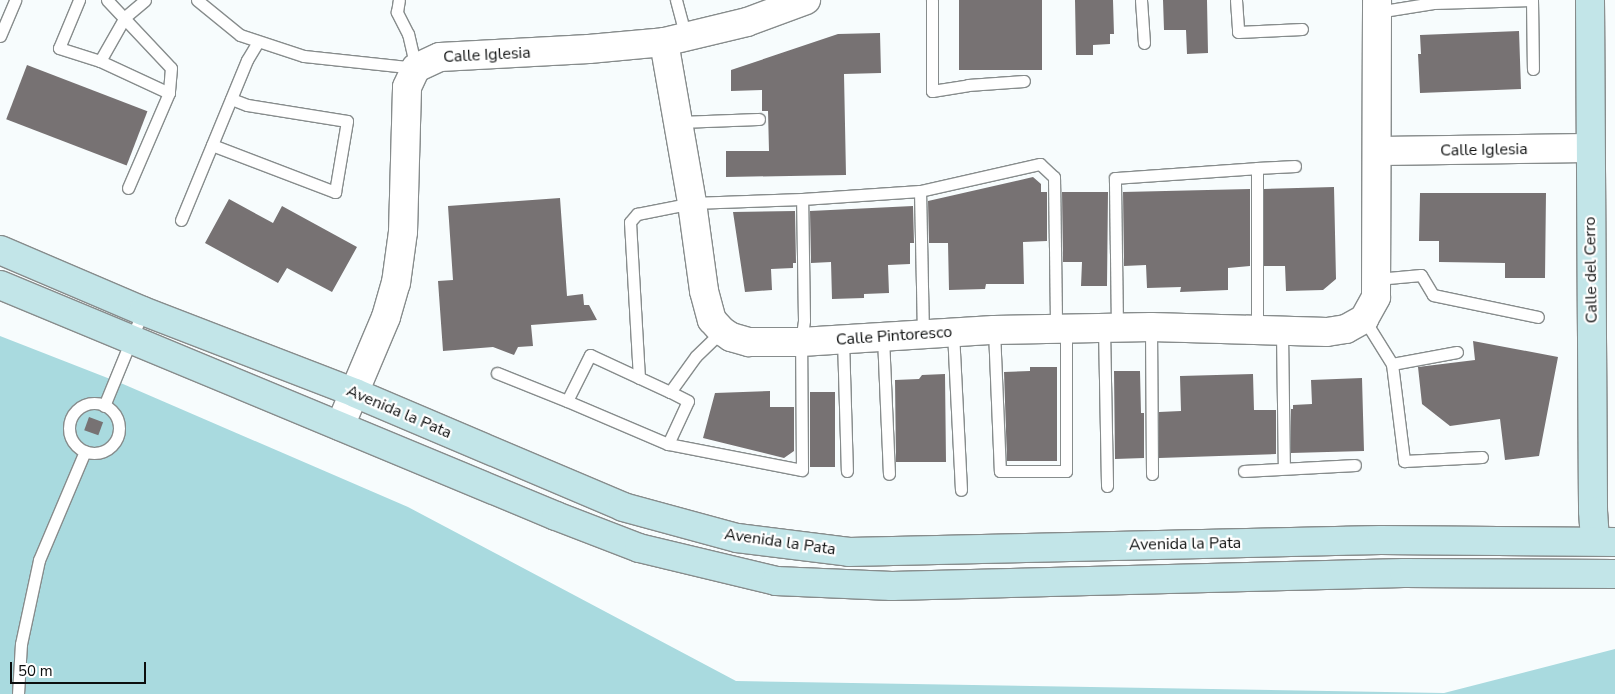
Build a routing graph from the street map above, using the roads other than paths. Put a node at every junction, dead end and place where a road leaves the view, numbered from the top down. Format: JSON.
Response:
{"nodes":[{"id":1,"x":15,"y":0,"type":"edge"},
{"id":2,"x":78,"y":0,"type":"edge"},
{"id":3,"x":107,"y":0,"type":"edge"},
{"id":4,"x":145,"y":0,"type":"edge"},
{"id":5,"x":197,"y":0,"type":"edge"},
{"id":6,"x":399,"y":0,"type":"edge"},
{"id":7,"x":676,"y":0,"type":"edge"},
{"id":8,"x":932,"y":0,"type":"edge"},
{"id":9,"x":1141,"y":0,"type":"edge"},
{"id":10,"x":1236,"y":0,"type":"edge"},
{"id":11,"x":1532,"y":0,"type":"edge"},
{"id":12,"x":1590,"y":0,"type":"edge"},
{"id":13,"x":801,"y":1,"type":"edge"},
{"id":14,"x":1377,"y":6,"type":"edge"},
{"id":15,"x":125,"y":17,"type":"junction"},
{"id":16,"x":1302,"y":29,"type":"dead end"},
{"id":17,"x":0,"y":36,"type":"edge"},
{"id":18,"x":675,"y":39,"type":"junction"},
{"id":19,"x":258,"y":42,"type":"junction"},
{"id":20,"x":1144,"y":43,"type":"dead end"},
{"id":21,"x":100,"y":60,"type":"junction"},
{"id":22,"x":416,"y":68,"type":"junction"},
{"id":23,"x":1533,"y":69,"type":"dead end"},
{"id":24,"x":1024,"y":81,"type":"dead end"},
{"id":25,"x":169,"y":93,"type":"junction"},
{"id":26,"x":231,"y":99,"type":"junction"},
{"id":27,"x":759,"y":119,"type":"dead end"},
{"id":28,"x":679,"y":122,"type":"junction"},
{"id":29,"x":212,"y":145,"type":"junction"},
{"id":30,"x":1590,"y":148,"type":"junction"},
{"id":31,"x":1378,"y":151,"type":"junction"},
{"id":32,"x":1294,"y":166,"type":"dead end"},
{"id":33,"x":1257,"y":168,"type":"junction"},
{"id":34,"x":128,"y":188,"type":"dead end"},
{"id":35,"x":920,"y":191,"type":"junction"},
{"id":36,"x":802,"y":199,"type":"junction"},
{"id":37,"x":692,"y":203,"type":"junction"},
{"id":38,"x":181,"y":220,"type":"dead end"},
{"id":39,"x":0,"y":250,"type":"edge"},
{"id":40,"x":1377,"y":279,"type":"junction"},
{"id":41,"x":0,"y":285,"type":"edge"},
{"id":42,"x":143,"y":311,"type":"junction"},
{"id":43,"x":1538,"y":318,"type":"dead end"},
{"id":44,"x":1364,"y":319,"type":"junction"},
{"id":45,"x":1151,"y":327,"type":"junction"},
{"id":46,"x":1110,"y":328,"type":"junction"},
{"id":47,"x":1061,"y":329,"type":"junction"},
{"id":48,"x":994,"y":330,"type":"junction"},
{"id":49,"x":1270,"y":331,"type":"junction"},
{"id":50,"x":722,"y":332,"type":"junction"},
{"id":51,"x":953,"y":332,"type":"junction"},
{"id":52,"x":923,"y":334,"type":"junction"},
{"id":53,"x":883,"y":337,"type":"junction"},
{"id":54,"x":843,"y":339,"type":"junction"},
{"id":55,"x":131,"y":341,"type":"junction"},
{"id":56,"x":801,"y":342,"type":"junction"},
{"id":57,"x":1457,"y":352,"type":"dead end"},
{"id":58,"x":1392,"y":364,"type":"junction"},
{"id":59,"x":497,"y":373,"type":"dead end"},
{"id":60,"x":639,"y":378,"type":"junction"},
{"id":61,"x":670,"y":392,"type":"junction"},
{"id":62,"x":355,"y":393,"type":"junction"},
{"id":63,"x":567,"y":401,"type":"junction"},
{"id":64,"x":104,"y":406,"type":"junction"},
{"id":65,"x":340,"y":426,"type":"junction"},
{"id":66,"x":668,"y":444,"type":"junction"},
{"id":67,"x":85,"y":451,"type":"junction"},
{"id":68,"x":1482,"y":457,"type":"dead end"},
{"id":69,"x":1355,"y":465,"type":"dead end"},
{"id":70,"x":1284,"y":468,"type":"junction"},
{"id":71,"x":847,"y":471,"type":"dead end"},
{"id":72,"x":1244,"y":471,"type":"dead end"},
{"id":73,"x":889,"y":474,"type":"dead end"},
{"id":74,"x":1152,"y":474,"type":"dead end"},
{"id":75,"x":1107,"y":486,"type":"dead end"},
{"id":76,"x":961,"y":490,"type":"dead end"},
{"id":77,"x":1608,"y":546,"type":"edge"},
{"id":78,"x":1615,"y":574,"type":"edge"},
{"id":79,"x":18,"y":694,"type":"edge"}],
"edges":[{"from":1,"to":17,"type":"lane"},
{"from":2,"to":21,"type":"lane"},
{"from":3,"to":15,"type":"lane"},
{"from":4,"to":15,"type":"lane"},
{"from":5,"to":19,"type":"lane"},
{"from":6,"to":22,"type":"lane"},
{"from":7,"to":18,"type":"lane"},
{"from":8,"to":24,"type":"lane"},
{"from":9,"to":20,"type":"lane"},
{"from":10,"to":16,"type":"lane"},
{"from":11,"to":14,"type":"lane"},
{"from":11,"to":23,"type":"lane"},
{"from":12,"to":30,"type":"main road","name":"Calle del Cerro"},
{"from":13,"to":18,"type":"street","name":"Calle Iglesia"},
{"from":14,"to":31,"type":"street"},
{"from":15,"to":21,"type":"lane"},
{"from":15,"to":25,"type":"lane"},
{"from":18,"to":22,"type":"street","name":"Calle Iglesia"},
{"from":18,"to":28,"type":"street"},
{"from":19,"to":22,"type":"lane"},
{"from":19,"to":26,"type":"lane"},
{"from":21,"to":25,"type":"lane"},
{"from":22,"to":62,"type":"street"},
{"from":25,"to":34,"type":"lane"},
{"from":26,"to":29,"type":"lane"},
{"from":26,"to":29,"type":"lane"},
{"from":27,"to":28,"type":"lane"},
{"from":28,"to":37,"type":"street"},
{"from":29,"to":38,"type":"lane"},
{"from":30,"to":31,"type":"street","name":"Calle Iglesia"},
{"from":30,"to":77,"type":"main road","name":"Calle del Cerro"},
{"from":31,"to":40,"type":"street"},
{"from":32,"to":33,"type":"lane"},
{"from":33,"to":46,"type":"lane"},
{"from":33,"to":49,"type":"lane"},
{"from":35,"to":36,"type":"lane"},
{"from":35,"to":47,"type":"lane"},
{"from":35,"to":52,"type":"lane"},
{"from":36,"to":37,"type":"lane"},
{"from":36,"to":56,"type":"lane"},
{"from":37,"to":50,"type":"street"},
{"from":37,"to":60,"type":"lane"},
{"from":39,"to":42,"type":"main road","name":"Avenida la Pata"},
{"from":40,"to":43,"type":"lane"},
{"from":40,"to":44,"type":"street"},
{"from":41,"to":55,"type":"main road","name":"Avenida la Pata"},
{"from":42,"to":55,"type":"lane"},
{"from":42,"to":62,"type":"main road","name":"Avenida la Pata"},
{"from":44,"to":49,"type":"street","name":"Calle Pintoresco"},
{"from":44,"to":58,"type":"lane"},
{"from":45,"to":46,"type":"street","name":"Calle Pintoresco"},
{"from":45,"to":49,"type":"street","name":"Calle Pintoresco"},
{"from":45,"to":74,"type":"lane"},
{"from":46,"to":47,"type":"street","name":"Calle Pintoresco"},
{"from":46,"to":75,"type":"lane"},
{"from":47,"to":48,"type":"street","name":"Calle Pintoresco"},
{"from":47,"to":48,"type":"lane"},
{"from":48,"to":51,"type":"street","name":"Calle Pintoresco"},
{"from":49,"to":70,"type":"lane"},
{"from":50,"to":56,"type":"street","name":"Calle Pintoresco"},
{"from":50,"to":61,"type":"lane"},
{"from":51,"to":52,"type":"street","name":"Calle Pintoresco"},
{"from":51,"to":76,"type":"lane"},
{"from":52,"to":53,"type":"street","name":"Calle Pintoresco"},
{"from":53,"to":54,"type":"street","name":"Calle Pintoresco"},
{"from":53,"to":73,"type":"lane"},
{"from":54,"to":56,"type":"street","name":"Calle Pintoresco"},
{"from":54,"to":71,"type":"lane"},
{"from":55,"to":64,"type":"lane"},
{"from":55,"to":65,"type":"main road","name":"Avenida la Pata"},
{"from":56,"to":66,"type":"lane"},
{"from":57,"to":58,"type":"lane"},
{"from":58,"to":68,"type":"lane"},
{"from":59,"to":63,"type":"lane"},
{"from":60,"to":61,"type":"lane"},
{"from":60,"to":63,"type":"lane"},
{"from":61,"to":66,"type":"lane"},
{"from":62,"to":65,"type":"street"},
{"from":62,"to":77,"type":"main road","name":"Avenida la Pata"},
{"from":63,"to":66,"type":"lane"},
{"from":64,"to":67,"type":"lane"},
{"from":64,"to":67,"type":"lane"},
{"from":65,"to":78,"type":"main road","name":"Avenida la Pata"},
{"from":67,"to":79,"type":"lane"},
{"from":69,"to":70,"type":"lane"},
{"from":70,"to":72,"type":"lane"}]}
